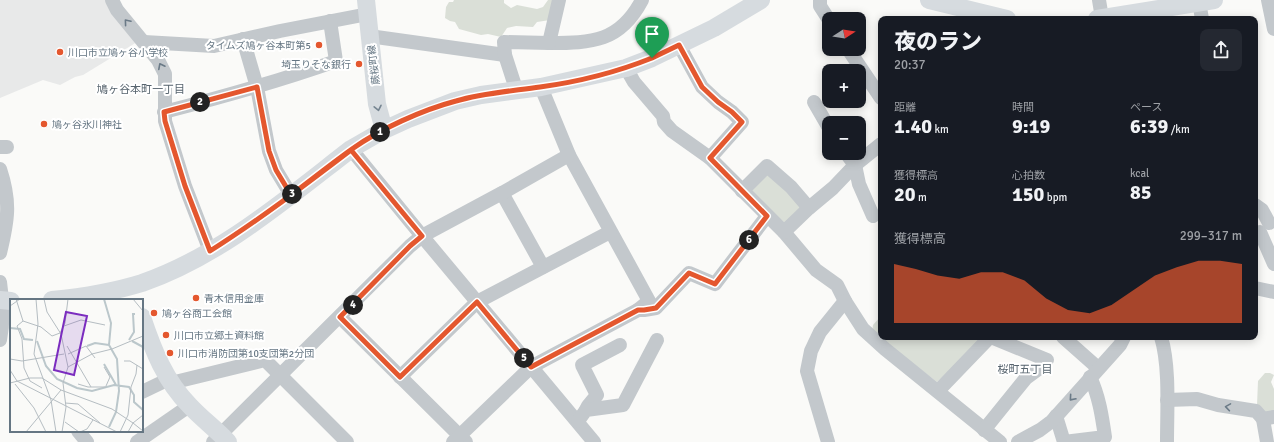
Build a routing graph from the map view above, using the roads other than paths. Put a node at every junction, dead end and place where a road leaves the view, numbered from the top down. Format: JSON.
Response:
{"nodes":[{"id":1,"x":112,"y":0,"type":"edge"},
{"id":2,"x":559,"y":0,"type":"edge"},
{"id":3,"x":642,"y":0,"type":"edge"},
{"id":4,"x":761,"y":0,"type":"edge"},
{"id":5,"x":820,"y":0,"type":"edge"},
{"id":6,"x":929,"y":0,"type":"edge"},
{"id":7,"x":1099,"y":0,"type":"edge"},
{"id":8,"x":1268,"y":0,"type":"edge"},
{"id":9,"x":367,"y":7,"type":"edge"},
{"id":10,"x":1205,"y":7,"type":"edge"},
{"id":11,"x":824,"y":12,"type":"edge"},
{"id":12,"x":968,"y":14,"type":"edge"},
{"id":13,"x":984,"y":16,"type":"edge"},
{"id":14,"x":1100,"y":16,"type":"edge"},
{"id":15,"x":1126,"y":16,"type":"edge"},
{"id":16,"x":330,"y":21,"type":"junction"},
{"id":17,"x":1274,"y":29,"type":"edge"},
{"id":18,"x":369,"y":36,"type":"junction"},
{"id":19,"x":243,"y":39,"type":"junction"},
{"id":20,"x":144,"y":42,"type":"junction"},
{"id":21,"x":549,"y":43,"type":"junction"},
{"id":22,"x":679,"y":45,"type":"junction"},
{"id":23,"x":505,"y":55,"type":"junction"},
{"id":24,"x":853,"y":56,"type":"edge"},
{"id":25,"x":626,"y":68,"type":"junction"},
{"id":26,"x":257,"y":87,"type":"junction"},
{"id":27,"x":541,"y":87,"type":"junction"},
{"id":28,"x":516,"y":89,"type":"junction"},
{"id":29,"x":878,"y":94,"type":"edge"},
{"id":30,"x":814,"y":102,"type":"dead end"},
{"id":31,"x":164,"y":112,"type":"junction"},
{"id":32,"x":822,"y":116,"type":"edge"},
{"id":33,"x":384,"y":130,"type":"junction"},
{"id":34,"x":878,"y":146,"type":"edge"},
{"id":35,"x":351,"y":150,"type":"junction"},
{"id":36,"x":569,"y":155,"type":"junction"},
{"id":37,"x":710,"y":158,"type":"junction"},
{"id":38,"x":851,"y":160,"type":"edge"},
{"id":39,"x":855,"y":165,"type":"junction"},
{"id":40,"x":0,"y":168,"type":"edge"},
{"id":41,"x":742,"y":191,"type":"junction"},
{"id":42,"x":502,"y":194,"type":"junction"},
{"id":43,"x":291,"y":195,"type":"junction"},
{"id":44,"x":1258,"y":207,"type":"edge"},
{"id":45,"x":809,"y":208,"type":"junction"},
{"id":46,"x":767,"y":216,"type":"junction"},
{"id":47,"x":873,"y":216,"type":"dead end"},
{"id":48,"x":1264,"y":230,"type":"edge"},
{"id":49,"x":610,"y":232,"type":"junction"},
{"id":50,"x":784,"y":232,"type":"junction"},
{"id":51,"x":422,"y":236,"type":"junction"},
{"id":52,"x":210,"y":251,"type":"junction"},
{"id":53,"x":0,"y":253,"type":"edge"},
{"id":54,"x":1274,"y":264,"type":"edge"},
{"id":55,"x":543,"y":267,"type":"junction"},
{"id":56,"x":0,"y":282,"type":"edge"},
{"id":57,"x":1258,"y":289,"type":"edge"},
{"id":58,"x":1274,"y":292,"type":"edge"},
{"id":59,"x":134,"y":293,"type":"edge"},
{"id":60,"x":58,"y":299,"type":"edge"},
{"id":61,"x":5,"y":301,"type":"edge"},
{"id":62,"x":845,"y":301,"type":"junction"},
{"id":63,"x":477,"y":302,"type":"junction"},
{"id":64,"x":638,"y":310,"type":"junction"},
{"id":65,"x":340,"y":317,"type":"junction"},
{"id":66,"x":143,"y":320,"type":"edge"},
{"id":67,"x":0,"y":340,"type":"edge"},
{"id":68,"x":657,"y":340,"type":"dead end"},
{"id":69,"x":988,"y":340,"type":"edge"},
{"id":70,"x":998,"y":340,"type":"edge"},
{"id":71,"x":1066,"y":340,"type":"edge"},
{"id":72,"x":1121,"y":340,"type":"edge"},
{"id":73,"x":1161,"y":340,"type":"edge"},
{"id":74,"x":620,"y":345,"type":"dead end"},
{"id":75,"x":531,"y":367,"type":"junction"},
{"id":76,"x":1094,"y":373,"type":"junction"},
{"id":77,"x":281,"y":375,"type":"junction"},
{"id":78,"x":400,"y":377,"type":"junction"},
{"id":79,"x":170,"y":381,"type":"junction"},
{"id":80,"x":938,"y":391,"type":"junction"},
{"id":81,"x":143,"y":392,"type":"edge"},
{"id":82,"x":1167,"y":400,"type":"junction"},
{"id":83,"x":189,"y":406,"type":"junction"},
{"id":84,"x":586,"y":410,"type":"junction"},
{"id":85,"x":1056,"y":416,"type":"junction"},
{"id":86,"x":1268,"y":418,"type":"edge"},
{"id":87,"x":578,"y":421,"type":"junction"},
{"id":88,"x":984,"y":430,"type":"junction"},
{"id":89,"x":79,"y":432,"type":"edge"},
{"id":90,"x":221,"y":439,"type":"edge"},
{"id":91,"x":460,"y":440,"type":"edge"},
{"id":92,"x":997,"y":441,"type":"edge"},
{"id":93,"x":87,"y":442,"type":"edge"},
{"id":94,"x":137,"y":442,"type":"edge"},
{"id":95,"x":347,"y":442,"type":"edge"},
{"id":96,"x":594,"y":442,"type":"edge"},
{"id":97,"x":828,"y":442,"type":"edge"},
{"id":98,"x":1020,"y":442,"type":"edge"},
{"id":99,"x":1167,"y":442,"type":"edge"},
{"id":100,"x":1267,"y":442,"type":"edge"}],
"edges":[{"from":20,"to":1,"type":"street","one_way":true},
{"from":2,"to":21,"type":"street"},
{"from":3,"to":21,"type":"street"},
{"from":4,"to":22,"type":"main road"},
{"from":5,"to":11,"type":"street"},
{"from":6,"to":12,"type":"main road"},
{"from":7,"to":14,"type":"street"},
{"from":8,"to":17,"type":"street"},
{"from":9,"to":16,"type":"street"},
{"from":9,"to":18,"type":"main road","name":"蕨桜町線"},
{"from":10,"to":15,"type":"main road"},
{"from":12,"to":13,"type":"main road"},
{"from":16,"to":19,"type":"street"},
{"from":16,"to":26,"type":"street"},
{"from":18,"to":23,"type":"street"},
{"from":18,"to":33,"type":"main road","name":"蕨桜町線","one_way":true},
{"from":19,"to":20,"type":"street"},
{"from":19,"to":26,"type":"street"},
{"from":31,"to":20,"type":"street","one_way":true},
{"from":21,"to":23,"type":"street"},
{"from":22,"to":25,"type":"main road"},
{"from":22,"to":37,"type":"street"},
{"from":23,"to":28,"type":"street"},
{"from":24,"to":29,"type":"street"},
{"from":25,"to":27,"type":"main road"},
{"from":25,"to":37,"type":"street"},
{"from":26,"to":31,"type":"street"},
{"from":26,"to":43,"type":"street"},
{"from":27,"to":28,"type":"main road"},
{"from":27,"to":36,"type":"street"},
{"from":28,"to":33,"type":"main road"},
{"from":30,"to":32,"type":"street"},
{"from":31,"to":52,"type":"street"},
{"from":33,"to":35,"type":"main road"},
{"from":34,"to":39,"type":"street"},
{"from":35,"to":43,"type":"main road"},
{"from":35,"to":51,"type":"street"},
{"from":36,"to":42,"type":"street"},
{"from":36,"to":49,"type":"street"},
{"from":37,"to":41,"type":"street"},
{"from":38,"to":39,"type":"street"},
{"from":39,"to":45,"type":"street"},
{"from":39,"to":47,"type":"street"},
{"from":40,"to":53,"type":"street"},
{"from":41,"to":45,"type":"street"},
{"from":41,"to":46,"type":"street"},
{"from":42,"to":51,"type":"street"},
{"from":42,"to":55,"type":"street"},
{"from":43,"to":52,"type":"main road"},
{"from":44,"to":48,"type":"street"},
{"from":45,"to":50,"type":"street"},
{"from":46,"to":50,"type":"street"},
{"from":46,"to":64,"type":"street"},
{"from":48,"to":54,"type":"street"},
{"from":49,"to":55,"type":"street"},
{"from":49,"to":64,"type":"street"},
{"from":50,"to":62,"type":"street"},
{"from":51,"to":63,"type":"street"},
{"from":51,"to":65,"type":"street"},
{"from":52,"to":59,"type":"main road"},
{"from":55,"to":63,"type":"street"},
{"from":56,"to":61,"type":"street"},
{"from":57,"to":58,"type":"street"},
{"from":59,"to":60,"type":"main road"},
{"from":61,"to":67,"type":"street"},
{"from":62,"to":80,"type":"street"},
{"from":62,"to":97,"type":"street"},
{"from":63,"to":75,"type":"street"},
{"from":63,"to":78,"type":"street"},
{"from":64,"to":75,"type":"street"},
{"from":65,"to":77,"type":"street"},
{"from":65,"to":78,"type":"street"},
{"from":66,"to":79,"type":"main road"},
{"from":68,"to":84,"type":"street"},
{"from":69,"to":80,"type":"street"},
{"from":70,"to":88,"type":"street"},
{"from":71,"to":76,"type":"street"},
{"from":72,"to":76,"type":"street"},
{"from":73,"to":82,"type":"street"},
{"from":74,"to":84,"type":"street"},
{"from":75,"to":87,"type":"street"},
{"from":75,"to":91,"type":"street"},
{"from":76,"to":85,"type":"street","one_way":true},
{"from":76,"to":85,"type":"street"},
{"from":77,"to":79,"type":"street"},
{"from":77,"to":90,"type":"street"},
{"from":77,"to":95,"type":"street"},
{"from":78,"to":91,"type":"street"},
{"from":79,"to":81,"type":"street"},
{"from":79,"to":83,"type":"main road"},
{"from":80,"to":88,"type":"street"},
{"from":86,"to":82,"type":"street","one_way":true},
{"from":82,"to":99,"type":"street"},
{"from":83,"to":90,"type":"main road"},
{"from":83,"to":94,"type":"street"},
{"from":84,"to":87,"type":"street"},
{"from":85,"to":98,"type":"street"},
{"from":86,"to":100,"type":"street"},
{"from":87,"to":96,"type":"street"},
{"from":88,"to":92,"type":"street"},
{"from":89,"to":93,"type":"street"}]}
